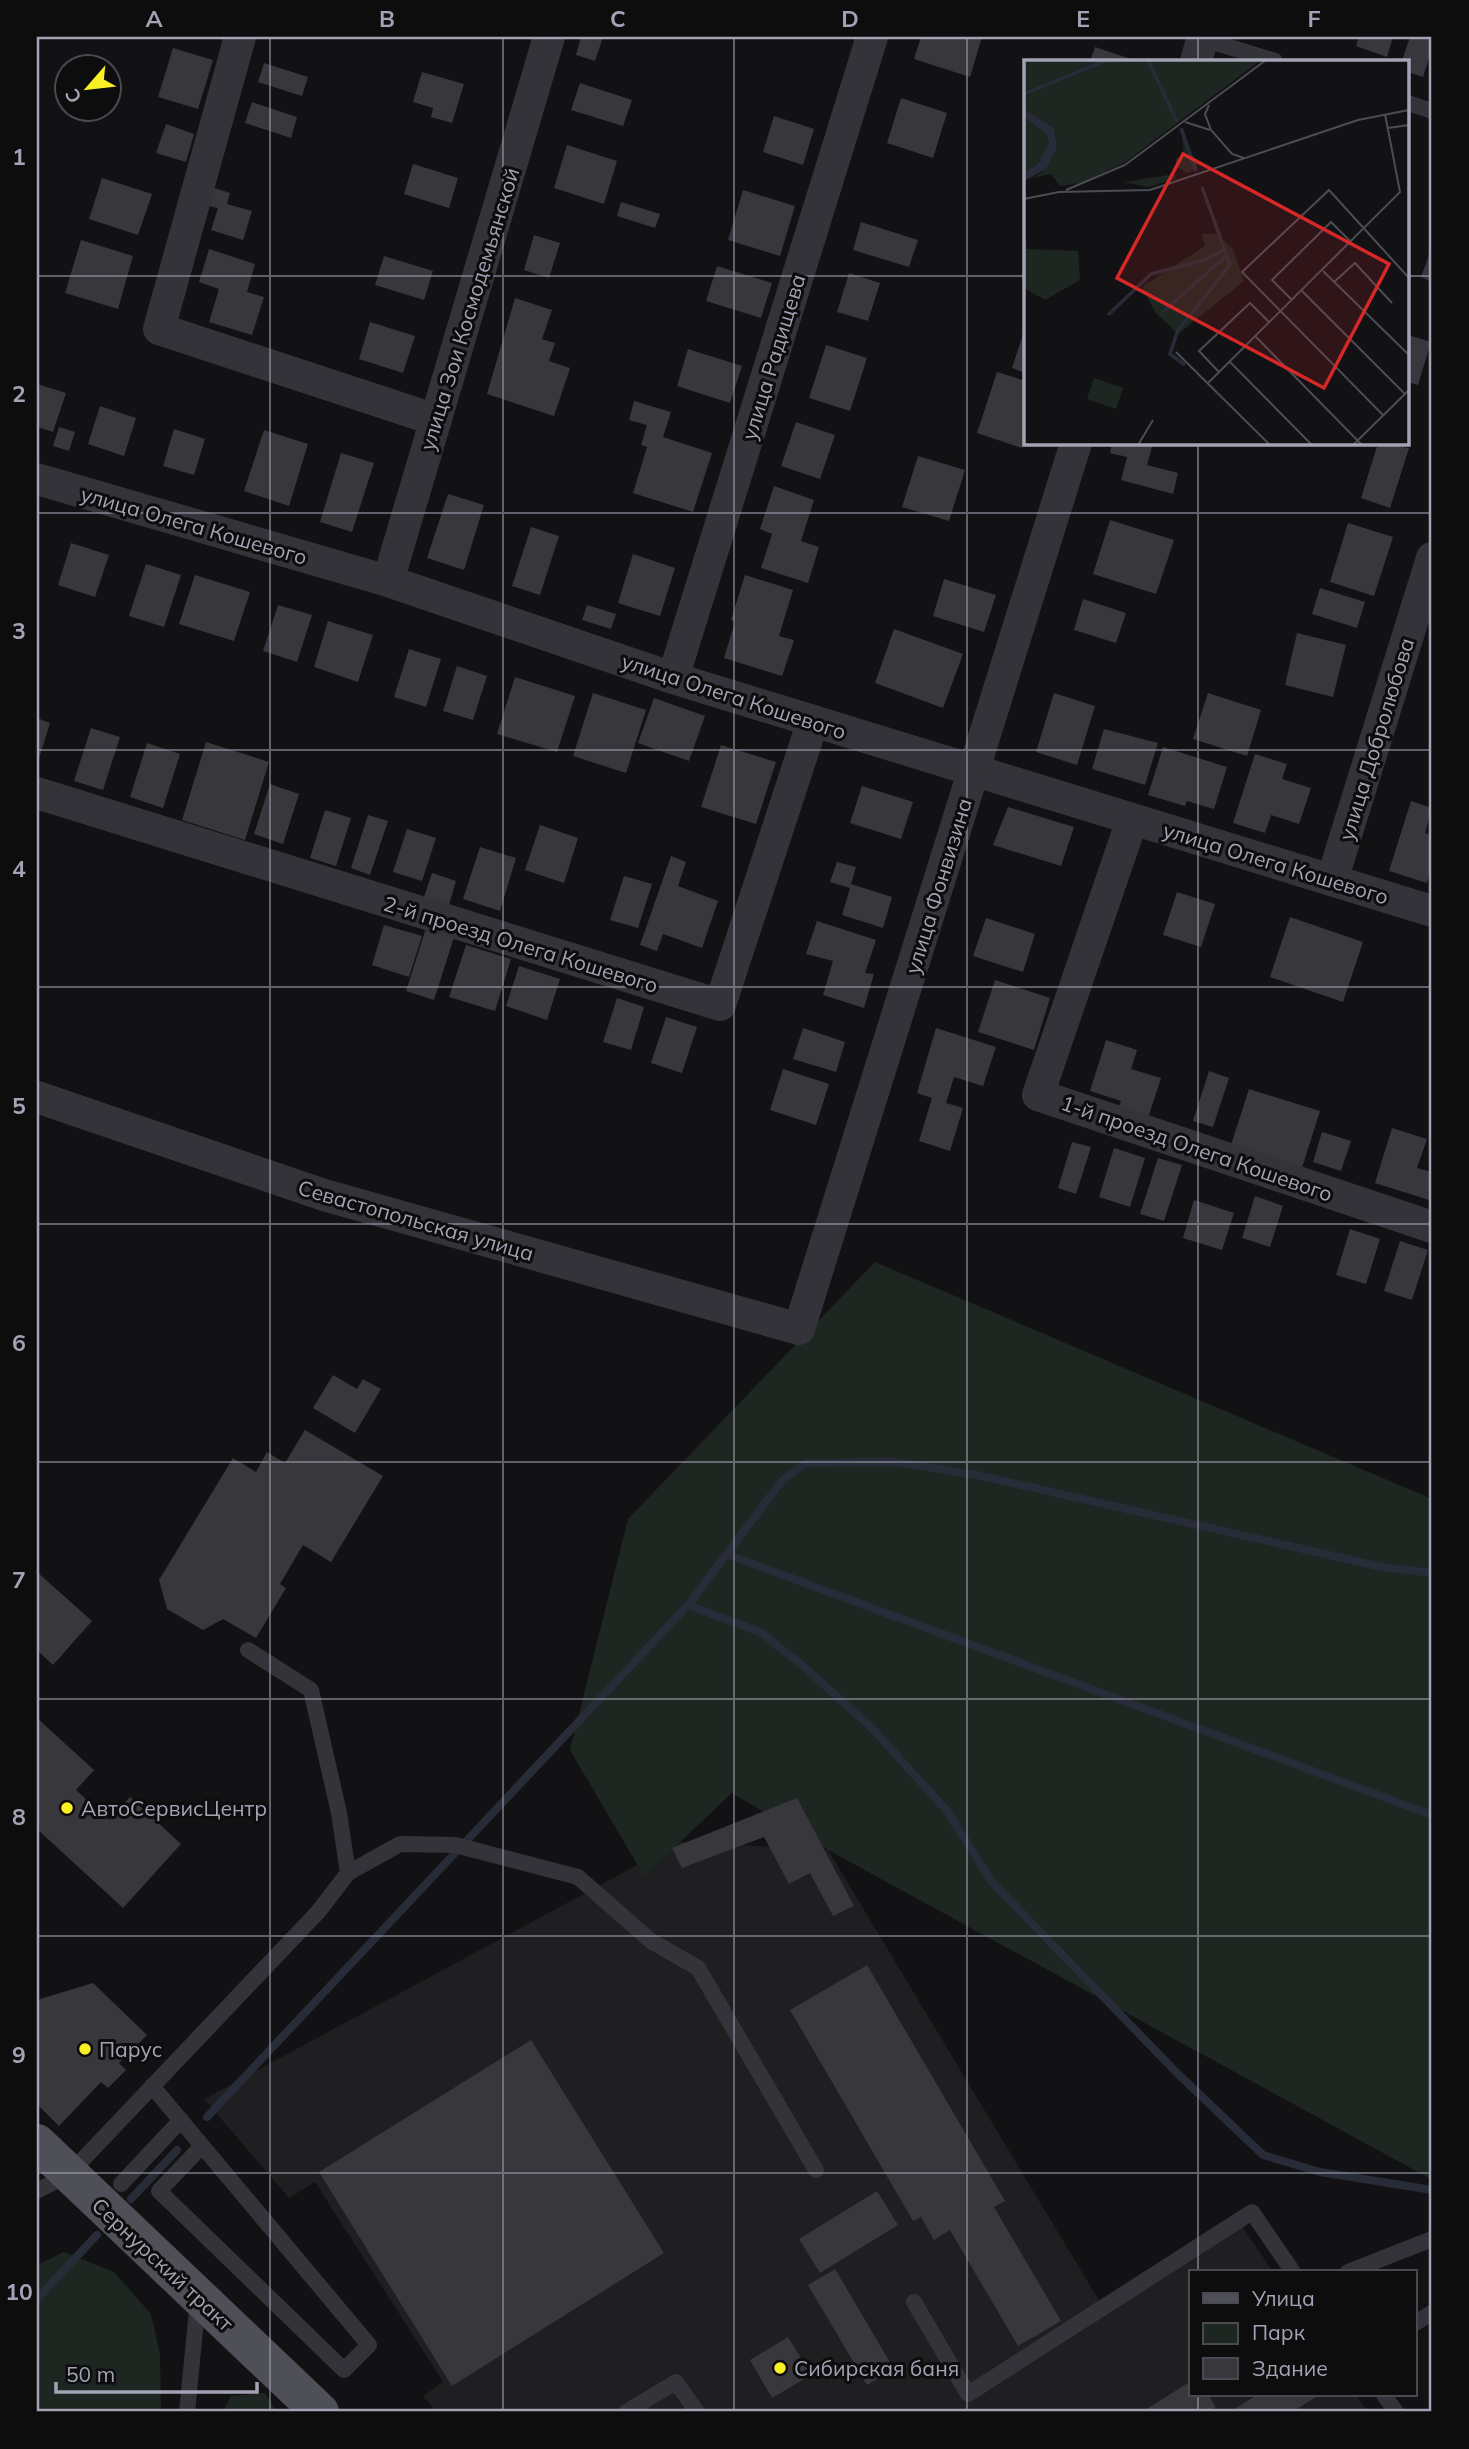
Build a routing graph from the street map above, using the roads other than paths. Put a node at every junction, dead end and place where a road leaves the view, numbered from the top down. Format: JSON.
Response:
{"nodes":[{"id":1,"x":240,"y":37,"type":"edge"},
{"id":2,"x":550,"y":37,"type":"edge"},
{"id":3,"x":872,"y":37,"type":"edge"},
{"id":4,"x":1200,"y":43,"type":"edge"},
{"id":5,"x":1271,"y":60,"type":"edge"},
{"id":6,"x":1410,"y":104,"type":"edge"},
{"id":7,"x":1432,"y":111,"type":"edge"},
{"id":8,"x":436,"y":420,"type":"junction"},
{"id":9,"x":1076,"y":444,"type":"edge"},
{"id":10,"x":37,"y":479,"type":"edge"},
{"id":11,"x":1432,"y":558,"type":"edge"},
{"id":12,"x":388,"y":581,"type":"junction"},
{"id":13,"x":673,"y":678,"type":"junction"},
{"id":14,"x":813,"y":721,"type":"junction"},
{"id":15,"x":974,"y":771,"type":"junction"},
{"id":16,"x":37,"y":793,"type":"edge"},
{"id":17,"x":1132,"y":820,"type":"junction"},
{"id":18,"x":1332,"y":880,"type":"junction"},
{"id":19,"x":1432,"y":912,"type":"edge"},
{"id":20,"x":37,"y":1097,"type":"edge"},
{"id":21,"x":1432,"y":1227,"type":"edge"},
{"id":22,"x":799,"y":1329,"type":"joint"},
{"id":23,"x":248,"y":1650,"type":"dead end"},
{"id":24,"x":348,"y":1873,"type":"junction"},
{"id":25,"x":152,"y":2086,"type":"junction"},
{"id":26,"x":181,"y":2120,"type":"junction"},
{"id":27,"x":37,"y":2143,"type":"edge"},
{"id":28,"x":202,"y":2146,"type":"junction"},
{"id":29,"x":816,"y":2170,"type":"dead end"},
{"id":30,"x":53,"y":2183,"type":"edge"},
{"id":31,"x":121,"y":2184,"type":"dead end"},
{"id":32,"x":1432,"y":2239,"type":"edge"},
{"id":33,"x":1292,"y":2270,"type":"edge"},
{"id":34,"x":1353,"y":2270,"type":"edge"},
{"id":35,"x":198,"y":2297,"type":"junction"},
{"id":36,"x":914,"y":2302,"type":"dead end"},
{"id":37,"x":1432,"y":2313,"type":"edge"},
{"id":38,"x":1416,"y":2322,"type":"edge"},
{"id":39,"x":1385,"y":2396,"type":"edge"},
{"id":40,"x":187,"y":2412,"type":"edge"},
{"id":41,"x":320,"y":2412,"type":"edge"},
{"id":42,"x":626,"y":2412,"type":"edge"},
{"id":43,"x":696,"y":2412,"type":"edge"},
{"id":44,"x":1396,"y":2412,"type":"edge"}],
"edges":[{"from":1,"to":8,"type":"street"},
{"from":2,"to":8,"type":"street","name":"улица Зои Космодемьянской"},
{"from":3,"to":13,"type":"street","name":"улица Радищева"},
{"from":4,"to":5,"type":"lane"},
{"from":6,"to":7,"type":"lane"},
{"from":8,"to":12,"type":"street","name":"улица Зои Космодемьянской"},
{"from":9,"to":15,"type":"street","name":"улица Фонвизина"},
{"from":10,"to":12,"type":"street","name":"улица Олега Кошевого"},
{"from":11,"to":18,"type":"street","name":"улица Добролюбова"},
{"from":12,"to":13,"type":"street","name":"улица Олега Кошевого"},
{"from":13,"to":14,"type":"street","name":"улица Олега Кошевого"},
{"from":14,"to":15,"type":"street","name":"улица Олега Кошевого"},
{"from":14,"to":16,"type":"street","name":"2-й проезд Олега Кошевого"},
{"from":15,"to":17,"type":"street","name":"улица Олега Кошевого"},
{"from":15,"to":22,"type":"street","name":"улица Фонвизина"},
{"from":17,"to":18,"type":"street","name":"улица Олега Кошевого"},
{"from":17,"to":21,"type":"street","name":"1-й проезд Олега Кошевого"},
{"from":18,"to":19,"type":"street","name":"улица Олега Кошевого"},
{"from":20,"to":22,"type":"street","name":"Севастопольская улица"},
{"from":23,"to":24,"type":"lane"},
{"from":24,"to":25,"type":"lane"},
{"from":24,"to":29,"type":"lane"},
{"from":25,"to":26,"type":"lane"},
{"from":25,"to":30,"type":"lane"},
{"from":26,"to":28,"type":"lane"},
{"from":26,"to":31,"type":"lane"},
{"from":27,"to":30,"type":"main road","name":"Сернурский тракт"},
{"from":28,"to":28,"type":"lane"},
{"from":30,"to":35,"type":"main road","name":"Сернурский тракт"},
{"from":32,"to":34,"type":"lane"},
{"from":33,"to":36,"type":"lane"},
{"from":35,"to":40,"type":"lane"},
{"from":35,"to":41,"type":"main road","name":"Сернурский тракт"},
{"from":37,"to":38,"type":"lane"},
{"from":39,"to":44,"type":"lane"},
{"from":42,"to":43,"type":"lane"}]}
